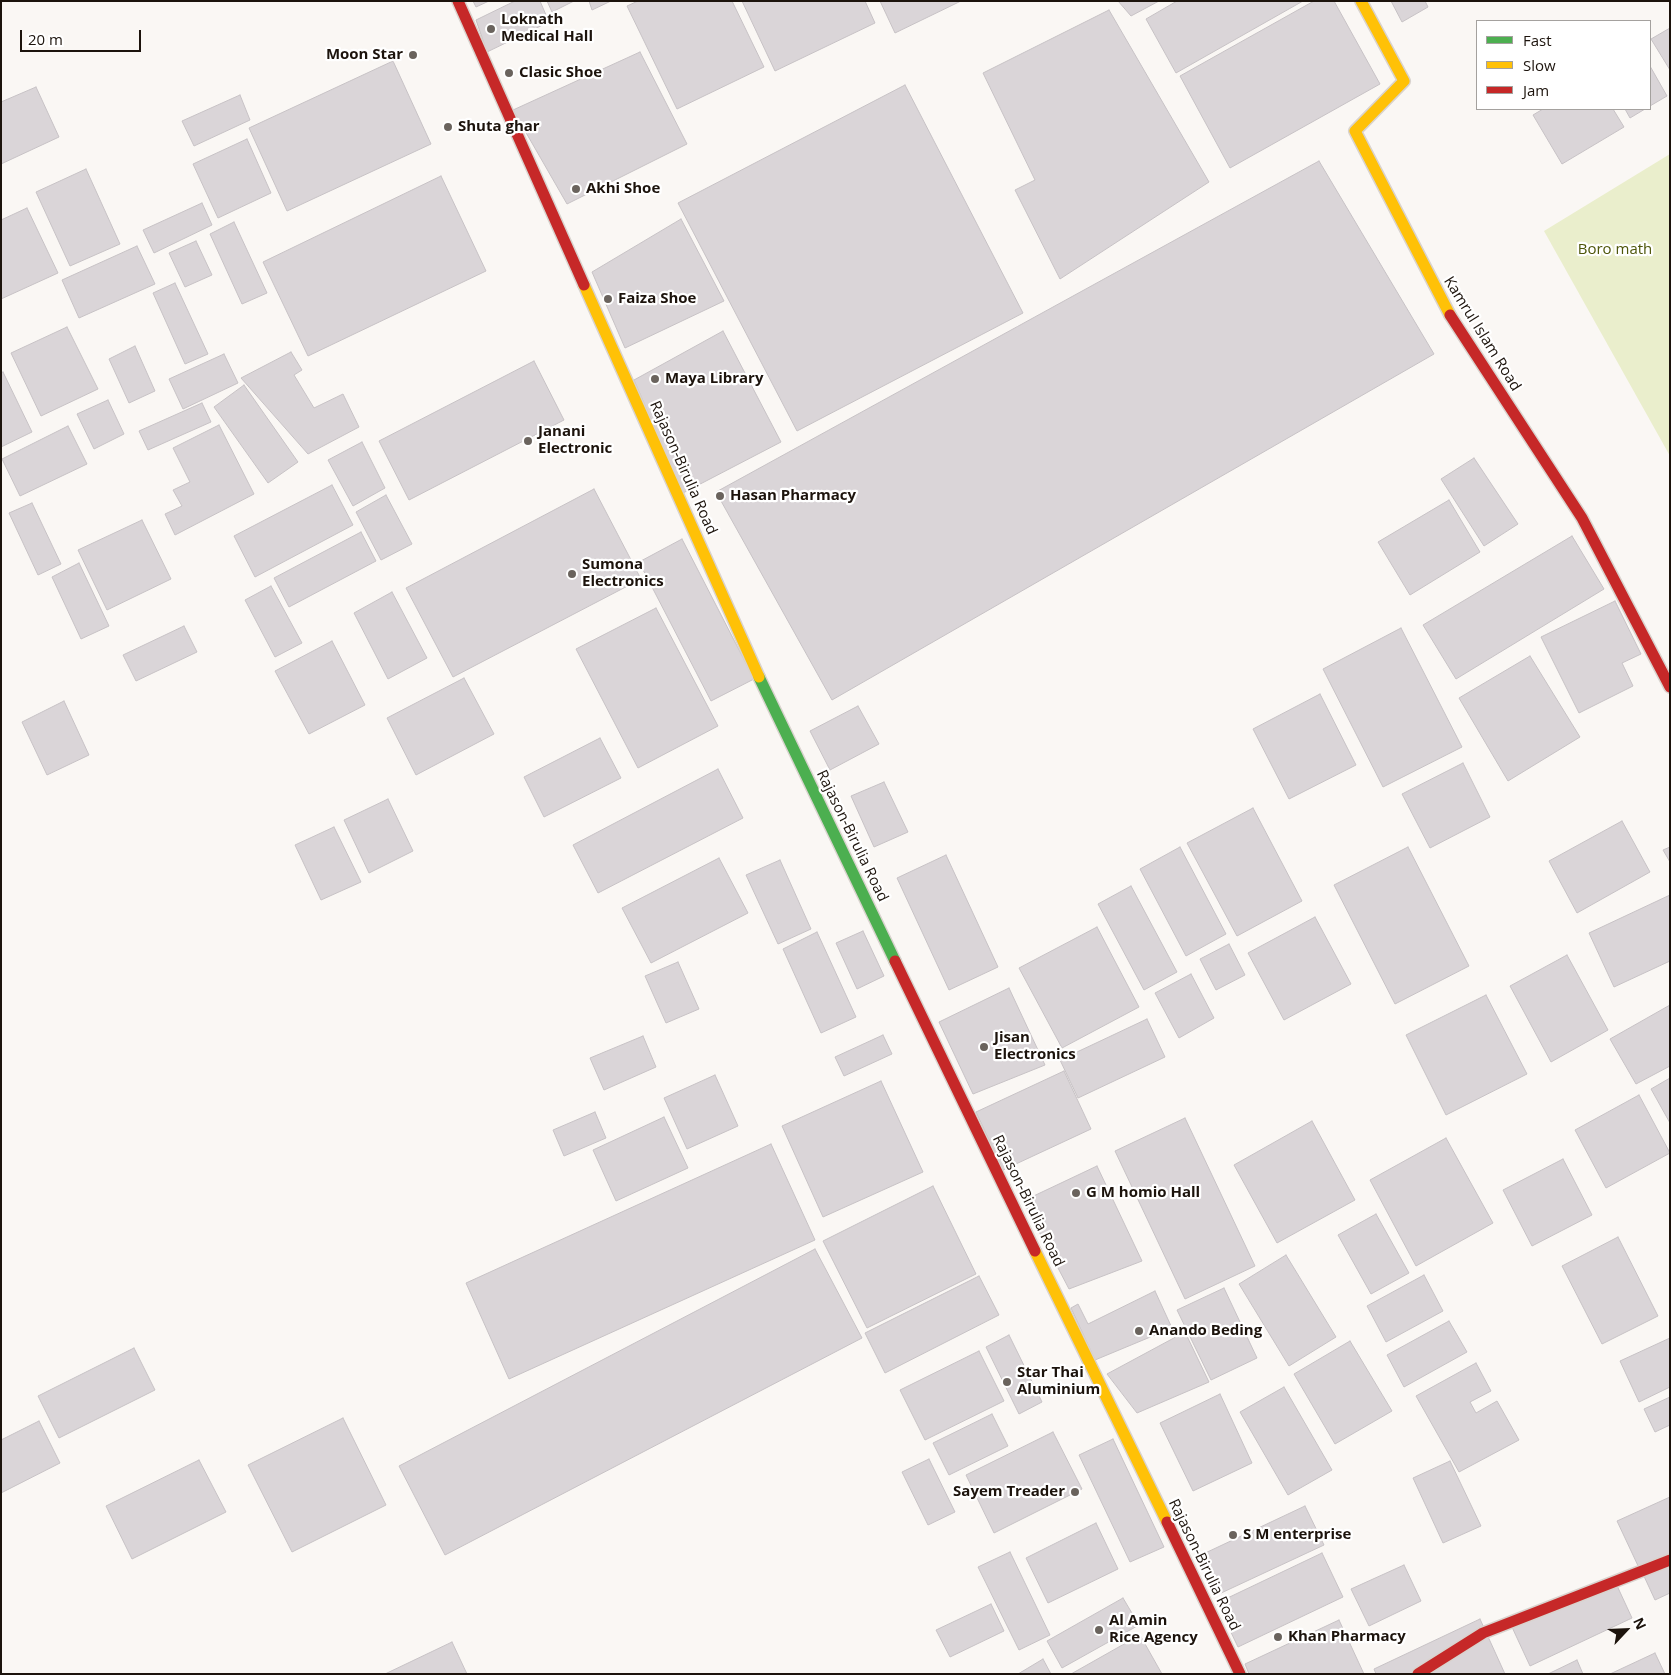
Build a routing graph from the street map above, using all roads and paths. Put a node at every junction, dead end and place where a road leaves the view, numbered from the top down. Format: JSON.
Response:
{"nodes":[{"id":1,"x":458,"y":1,"type":"edge"},
{"id":2,"x":1361,"y":1,"type":"edge"},
{"id":3,"x":1670,"y":687,"type":"edge"},
{"id":4,"x":1670,"y":1560,"type":"edge"},
{"id":5,"x":1240,"y":1674,"type":"edge"},
{"id":6,"x":1418,"y":1674,"type":"edge"}],
"edges":[{"from":1,"to":5,"type":"street","name":"Rajason-Birulia Road"},
{"from":2,"to":3,"type":"street","name":"Kamrul Islam Road"},
{"from":4,"to":6,"type":"street"}]}
